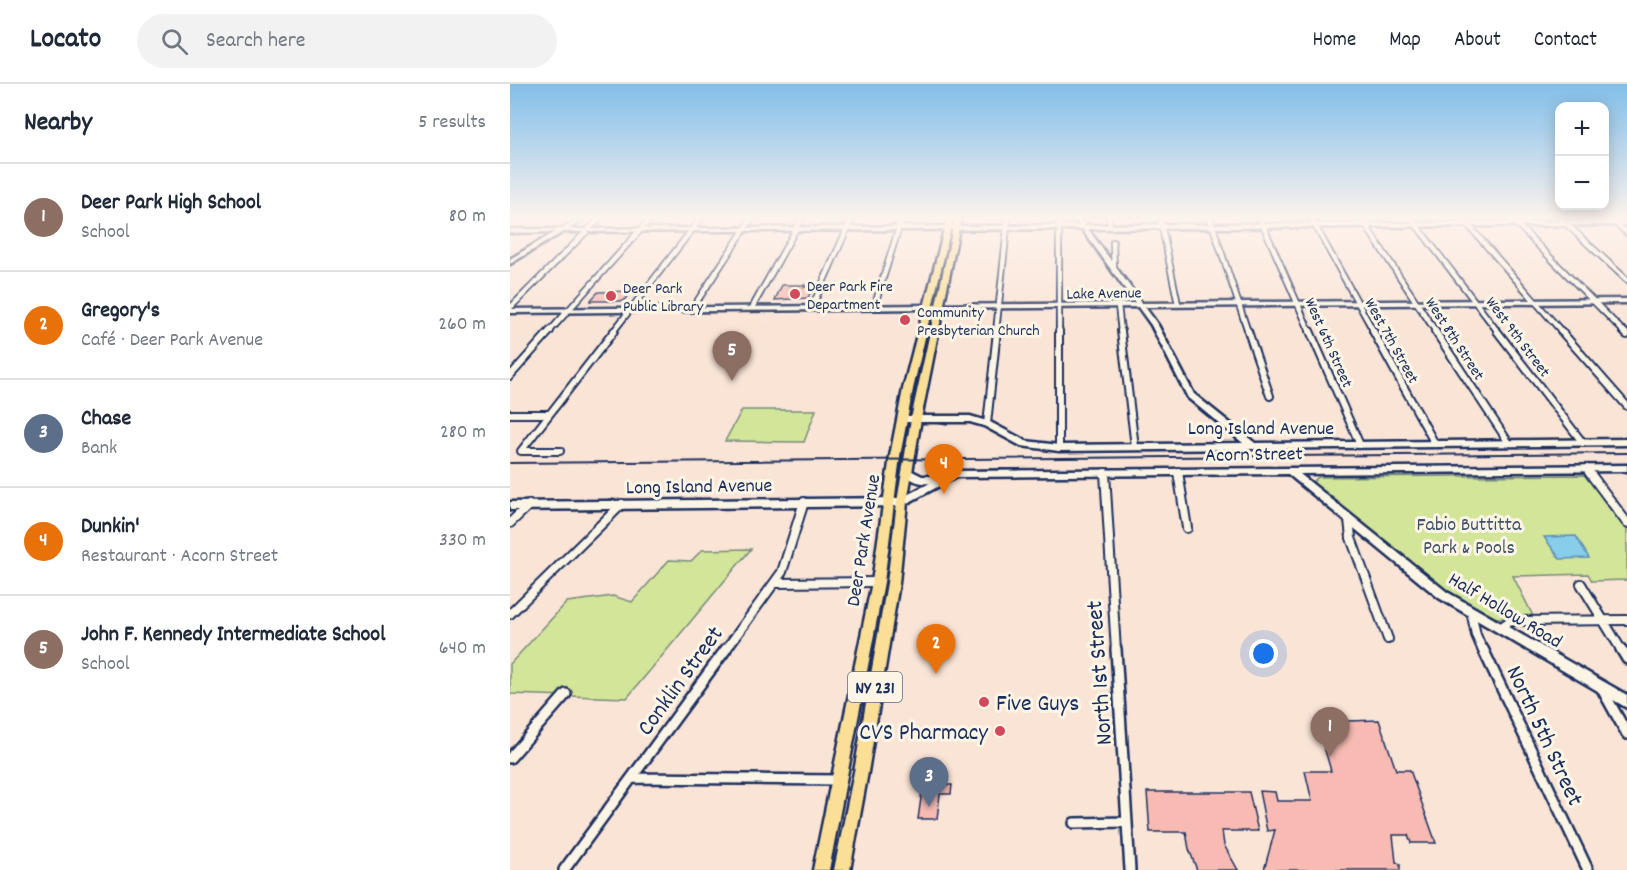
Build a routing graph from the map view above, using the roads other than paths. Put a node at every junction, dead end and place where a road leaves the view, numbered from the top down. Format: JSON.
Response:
{"nodes":[{"id":1,"x":564,"y":255,"type":"edge"},
{"id":2,"x":617,"y":255,"type":"edge"},
{"id":3,"x":673,"y":255,"type":"edge"},
{"id":4,"x":727,"y":255,"type":"edge"},
{"id":5,"x":782,"y":255,"type":"edge"},
{"id":6,"x":835,"y":255,"type":"edge"},
{"id":7,"x":891,"y":255,"type":"edge"},
{"id":8,"x":944,"y":255,"type":"edge"},
{"id":9,"x":947,"y":255,"type":"edge"},
{"id":10,"x":1004,"y":255,"type":"edge"},
{"id":11,"x":1059,"y":255,"type":"edge"},
{"id":12,"x":1103,"y":255,"type":"edge"},
{"id":13,"x":1113,"y":255,"type":"edge"},
{"id":14,"x":1167,"y":255,"type":"edge"},
{"id":15,"x":1222,"y":255,"type":"edge"},
{"id":16,"x":1277,"y":255,"type":"edge"},
{"id":17,"x":1331,"y":255,"type":"edge"},
{"id":18,"x":1385,"y":255,"type":"edge"},
{"id":19,"x":1440,"y":255,"type":"edge"},
{"id":20,"x":1495,"y":255,"type":"edge"},
{"id":21,"x":1547,"y":255,"type":"edge"},
{"id":22,"x":1599,"y":255,"type":"edge"},
{"id":23,"x":1114,"y":270,"type":"junction"},
{"id":24,"x":1627,"y":280,"type":"edge"},
{"id":25,"x":1535,"y":301,"type":"junction"},
{"id":26,"x":1627,"y":301,"type":"edge"},
{"id":27,"x":1476,"y":302,"type":"junction"},
{"id":28,"x":1594,"y":302,"type":"junction"},
{"id":29,"x":1358,"y":303,"type":"junction"},
{"id":30,"x":1417,"y":303,"type":"junction"},
{"id":31,"x":1137,"y":304,"type":"junction"},
{"id":32,"x":1178,"y":304,"type":"junction"},
{"id":33,"x":1239,"y":304,"type":"junction"},
{"id":34,"x":1299,"y":304,"type":"junction"},
{"id":35,"x":1118,"y":305,"type":"junction"},
{"id":36,"x":938,"y":306,"type":"junction"},
{"id":37,"x":999,"y":306,"type":"junction"},
{"id":38,"x":1059,"y":306,"type":"junction"},
{"id":39,"x":812,"y":307,"type":"junction"},
{"id":40,"x":874,"y":307,"type":"junction"},
{"id":41,"x":928,"y":307,"type":"junction"},
{"id":42,"x":752,"y":308,"type":"junction"},
{"id":43,"x":510,"y":309,"type":"edge"},
{"id":44,"x":630,"y":309,"type":"junction"},
{"id":45,"x":692,"y":309,"type":"junction"},
{"id":46,"x":567,"y":310,"type":"junction"},
{"id":47,"x":1627,"y":335,"type":"edge"},
{"id":48,"x":510,"y":376,"type":"edge"},
{"id":49,"x":1270,"y":396,"type":"dead end"},
{"id":50,"x":1627,"y":406,"type":"edge"},
{"id":51,"x":510,"y":414,"type":"edge"},
{"id":52,"x":549,"y":414,"type":"junction"},
{"id":53,"x":903,"y":419,"type":"junction"},
{"id":54,"x":916,"y":419,"type":"junction"},
{"id":55,"x":987,"y":424,"type":"junction"},
{"id":56,"x":1627,"y":442,"type":"edge"},
{"id":57,"x":1509,"y":443,"type":"junction"},
{"id":58,"x":1583,"y":443,"type":"junction"},
{"id":59,"x":1435,"y":444,"type":"junction"},
{"id":60,"x":1360,"y":445,"type":"junction"},
{"id":61,"x":1253,"y":446,"type":"junction"},
{"id":62,"x":1135,"y":447,"type":"junction"},
{"id":63,"x":1059,"y":448,"type":"junction"},
{"id":64,"x":560,"y":451,"type":"dead end"},
{"id":65,"x":1587,"y":468,"type":"junction"},
{"id":66,"x":1627,"y":468,"type":"edge"},
{"id":67,"x":1288,"y":470,"type":"junction"},
{"id":68,"x":908,"y":472,"type":"junction"},
{"id":69,"x":1178,"y":472,"type":"junction"},
{"id":70,"x":1105,"y":473,"type":"junction"},
{"id":71,"x":955,"y":474,"type":"junction"},
{"id":72,"x":804,"y":502,"type":"junction"},
{"id":73,"x":896,"y":502,"type":"junction"},
{"id":74,"x":622,"y":504,"type":"junction"},
{"id":75,"x":529,"y":505,"type":"junction"},
{"id":76,"x":510,"y":506,"type":"edge"},
{"id":77,"x":1349,"y":519,"type":"junction"},
{"id":78,"x":510,"y":523,"type":"edge"},
{"id":79,"x":1627,"y":523,"type":"edge"},
{"id":80,"x":1187,"y":528,"type":"dead end"},
{"id":81,"x":878,"y":582,"type":"junction"},
{"id":82,"x":775,"y":583,"type":"junction"},
{"id":83,"x":1581,"y":584,"type":"dead end"},
{"id":84,"x":1471,"y":613,"type":"junction"},
{"id":85,"x":510,"y":614,"type":"edge"},
{"id":86,"x":1603,"y":620,"type":"junction"},
{"id":87,"x":1627,"y":620,"type":"edge"},
{"id":88,"x":1500,"y":628,"type":"junction"},
{"id":89,"x":1388,"y":639,"type":"dead end"},
{"id":90,"x":1627,"y":659,"type":"edge"},
{"id":91,"x":861,"y":669,"type":"junction"},
{"id":92,"x":1599,"y":684,"type":"junction"},
{"id":93,"x":566,"y":694,"type":"dead end"},
{"id":94,"x":873,"y":699,"type":"junction"},
{"id":95,"x":1627,"y":702,"type":"edge"},
{"id":96,"x":1627,"y":734,"type":"edge"},
{"id":97,"x":510,"y":758,"type":"edge"},
{"id":98,"x":632,"y":778,"type":"junction"},
{"id":99,"x":840,"y":780,"type":"junction"},
{"id":100,"x":1127,"y":822,"type":"junction"},
{"id":101,"x":1074,"y":823,"type":"dead end"},
{"id":102,"x":564,"y":870,"type":"edge"},
{"id":103,"x":821,"y":870,"type":"edge"},
{"id":104,"x":842,"y":870,"type":"edge"},
{"id":105,"x":1130,"y":870,"type":"edge"},
{"id":106,"x":1588,"y":870,"type":"edge"}],
"edges":[{"from":1,"to":43,"type":"street"},
{"from":2,"to":46,"type":"street"},
{"from":3,"to":44,"type":"street"},
{"from":4,"to":45,"type":"street"},
{"from":5,"to":42,"type":"street"},
{"from":6,"to":39,"type":"street"},
{"from":7,"to":40,"type":"street"},
{"from":8,"to":41,"type":"main road","name":"Deer Park Avenue","number":"NY 231"},
{"from":9,"to":36,"type":"main road","name":"Deer Park Avenue","number":"NY 231"},
{"from":10,"to":37,"type":"street"},
{"from":11,"to":38,"type":"street"},
{"from":12,"to":23,"type":"street"},
{"from":13,"to":23,"type":"street"},
{"from":14,"to":32,"type":"street"},
{"from":15,"to":33,"type":"street"},
{"from":16,"to":34,"type":"street","name":"West 6th Street"},
{"from":17,"to":29,"type":"street","name":"West 7th Street"},
{"from":18,"to":30,"type":"street","name":"West 8th Street"},
{"from":19,"to":27,"type":"street","name":"West 9th Street"},
{"from":20,"to":25,"type":"street"},
{"from":21,"to":28,"type":"street"},
{"from":22,"to":24,"type":"street"},
{"from":23,"to":31,"type":"street"},
{"from":25,"to":27,"type":"street","name":"Lake Avenue"},
{"from":25,"to":28,"type":"street","name":"Lake Avenue"},
{"from":25,"to":50,"type":"street"},
{"from":26,"to":28,"type":"street","name":"Lake Avenue"},
{"from":27,"to":30,"type":"street","name":"Lake Avenue"},
{"from":27,"to":58,"type":"street","name":"West 9th Street"},
{"from":28,"to":47,"type":"street"},
{"from":29,"to":30,"type":"street","name":"Lake Avenue"},
{"from":29,"to":34,"type":"street","name":"Lake Avenue"},
{"from":29,"to":59,"type":"street","name":"West 7th Street"},
{"from":30,"to":57,"type":"street","name":"West 8th Street"},
{"from":31,"to":32,"type":"street","name":"Lake Avenue"},
{"from":31,"to":35,"type":"street","name":"Lake Avenue"},
{"from":31,"to":61,"type":"street"},
{"from":32,"to":33,"type":"street","name":"Lake Avenue"},
{"from":33,"to":34,"type":"street","name":"Lake Avenue"},
{"from":33,"to":49,"type":"street"},
{"from":34,"to":60,"type":"street","name":"West 6th Street"},
{"from":35,"to":38,"type":"street","name":"Lake Avenue"},
{"from":35,"to":62,"type":"street"},
{"from":36,"to":37,"type":"street","name":"Lake Avenue"},
{"from":36,"to":41,"type":"street","name":"Lake Avenue"},
{"from":36,"to":54,"type":"main road","name":"Deer Park Avenue","number":"NY 231"},
{"from":37,"to":38,"type":"street","name":"Lake Avenue"},
{"from":37,"to":55,"type":"street"},
{"from":38,"to":63,"type":"street"},
{"from":39,"to":40,"type":"street","name":"Lake Avenue"},
{"from":39,"to":42,"type":"street","name":"Lake Avenue"},
{"from":40,"to":41,"type":"street","name":"Lake Avenue"},
{"from":41,"to":53,"type":"main road","name":"Deer Park Avenue","number":"NY 231"},
{"from":42,"to":45,"type":"street","name":"Lake Avenue"},
{"from":43,"to":46,"type":"street","name":"Lake Avenue"},
{"from":44,"to":45,"type":"street","name":"Lake Avenue"},
{"from":44,"to":46,"type":"street","name":"Lake Avenue"},
{"from":44,"to":52,"type":"street"},
{"from":46,"to":48,"type":"street"},
{"from":51,"to":52,"type":"street"},
{"from":52,"to":64,"type":"street"},
{"from":53,"to":54,"type":"street","name":"Long Island Avenue"},
{"from":53,"to":73,"type":"main road","name":"Deer Park Avenue","number":"NY 231"},
{"from":54,"to":55,"type":"street","name":"Long Island Avenue"},
{"from":54,"to":68,"type":"main road","name":"Deer Park Avenue","number":"NY 231"},
{"from":55,"to":63,"type":"street","name":"Long Island Avenue"},
{"from":56,"to":58,"type":"street","name":"Long Island Avenue"},
{"from":57,"to":58,"type":"street","name":"Long Island Avenue"},
{"from":57,"to":59,"type":"street","name":"Long Island Avenue"},
{"from":59,"to":60,"type":"street","name":"Long Island Avenue"},
{"from":60,"to":61,"type":"street","name":"Long Island Avenue"},
{"from":61,"to":62,"type":"street","name":"Long Island Avenue"},
{"from":62,"to":63,"type":"street","name":"Long Island Avenue"},
{"from":65,"to":66,"type":"street","name":"Acorn Street"},
{"from":65,"to":67,"type":"street","name":"Acorn Street"},
{"from":65,"to":79,"type":"street"},
{"from":67,"to":69,"type":"street","name":"Acorn Street"},
{"from":67,"to":77,"type":"street","name":"Half Hollow Road"},
{"from":68,"to":71,"type":"street"},
{"from":68,"to":73,"type":"main road","name":"Deer Park Avenue","number":"NY 231"},
{"from":69,"to":70,"type":"street","name":"Acorn Street"},
{"from":69,"to":80,"type":"street"},
{"from":70,"to":71,"type":"street","name":"Acorn Street"},
{"from":70,"to":100,"type":"street","name":"North 1st Street"},
{"from":71,"to":73,"type":"street","name":"Acorn Street"},
{"from":72,"to":73,"type":"street","name":"Long Island Avenue"},
{"from":72,"to":74,"type":"street","name":"Long Island Avenue"},
{"from":72,"to":82,"type":"street","name":"Conklin Street"},
{"from":73,"to":81,"type":"main road","name":"Deer Park Avenue","number":"NY 231"},
{"from":73,"to":94,"type":"main road","name":"Deer Park Avenue","number":"NY 231"},
{"from":74,"to":75,"type":"street","name":"Long Island Avenue"},
{"from":74,"to":85,"type":"street"},
{"from":75,"to":76,"type":"street","name":"Long Island Avenue"},
{"from":75,"to":78,"type":"street"},
{"from":77,"to":84,"type":"street","name":"Half Hollow Road"},
{"from":77,"to":89,"type":"street"},
{"from":81,"to":82,"type":"street"},
{"from":81,"to":91,"type":"main road","name":"Deer Park Avenue","number":"NY 231"},
{"from":82,"to":98,"type":"street","name":"Conklin Street"},
{"from":83,"to":86,"type":"street"},
{"from":84,"to":88,"type":"street","name":"Half Hollow Road"},
{"from":84,"to":106,"type":"street","name":"North 5th Street"},
{"from":86,"to":87,"type":"street"},
{"from":86,"to":88,"type":"street"},
{"from":86,"to":90,"type":"street"},
{"from":88,"to":92,"type":"street","name":"Half Hollow Road"},
{"from":91,"to":94,"type":"main road"},
{"from":91,"to":99,"type":"main road","name":"Deer Park Avenue","number":"NY 231"},
{"from":92,"to":95,"type":"street","name":"Half Hollow Road"},
{"from":92,"to":96,"type":"street"},
{"from":93,"to":97,"type":"street"},
{"from":94,"to":104,"type":"main road","name":"Deer Park Avenue","number":"NY 231"},
{"from":98,"to":99,"type":"street"},
{"from":98,"to":102,"type":"street","name":"Conklin Street"},
{"from":99,"to":103,"type":"main road","name":"Deer Park Avenue","number":"NY 231"},
{"from":100,"to":101,"type":"street"},
{"from":100,"to":105,"type":"street","name":"North 1st Street"}]}
